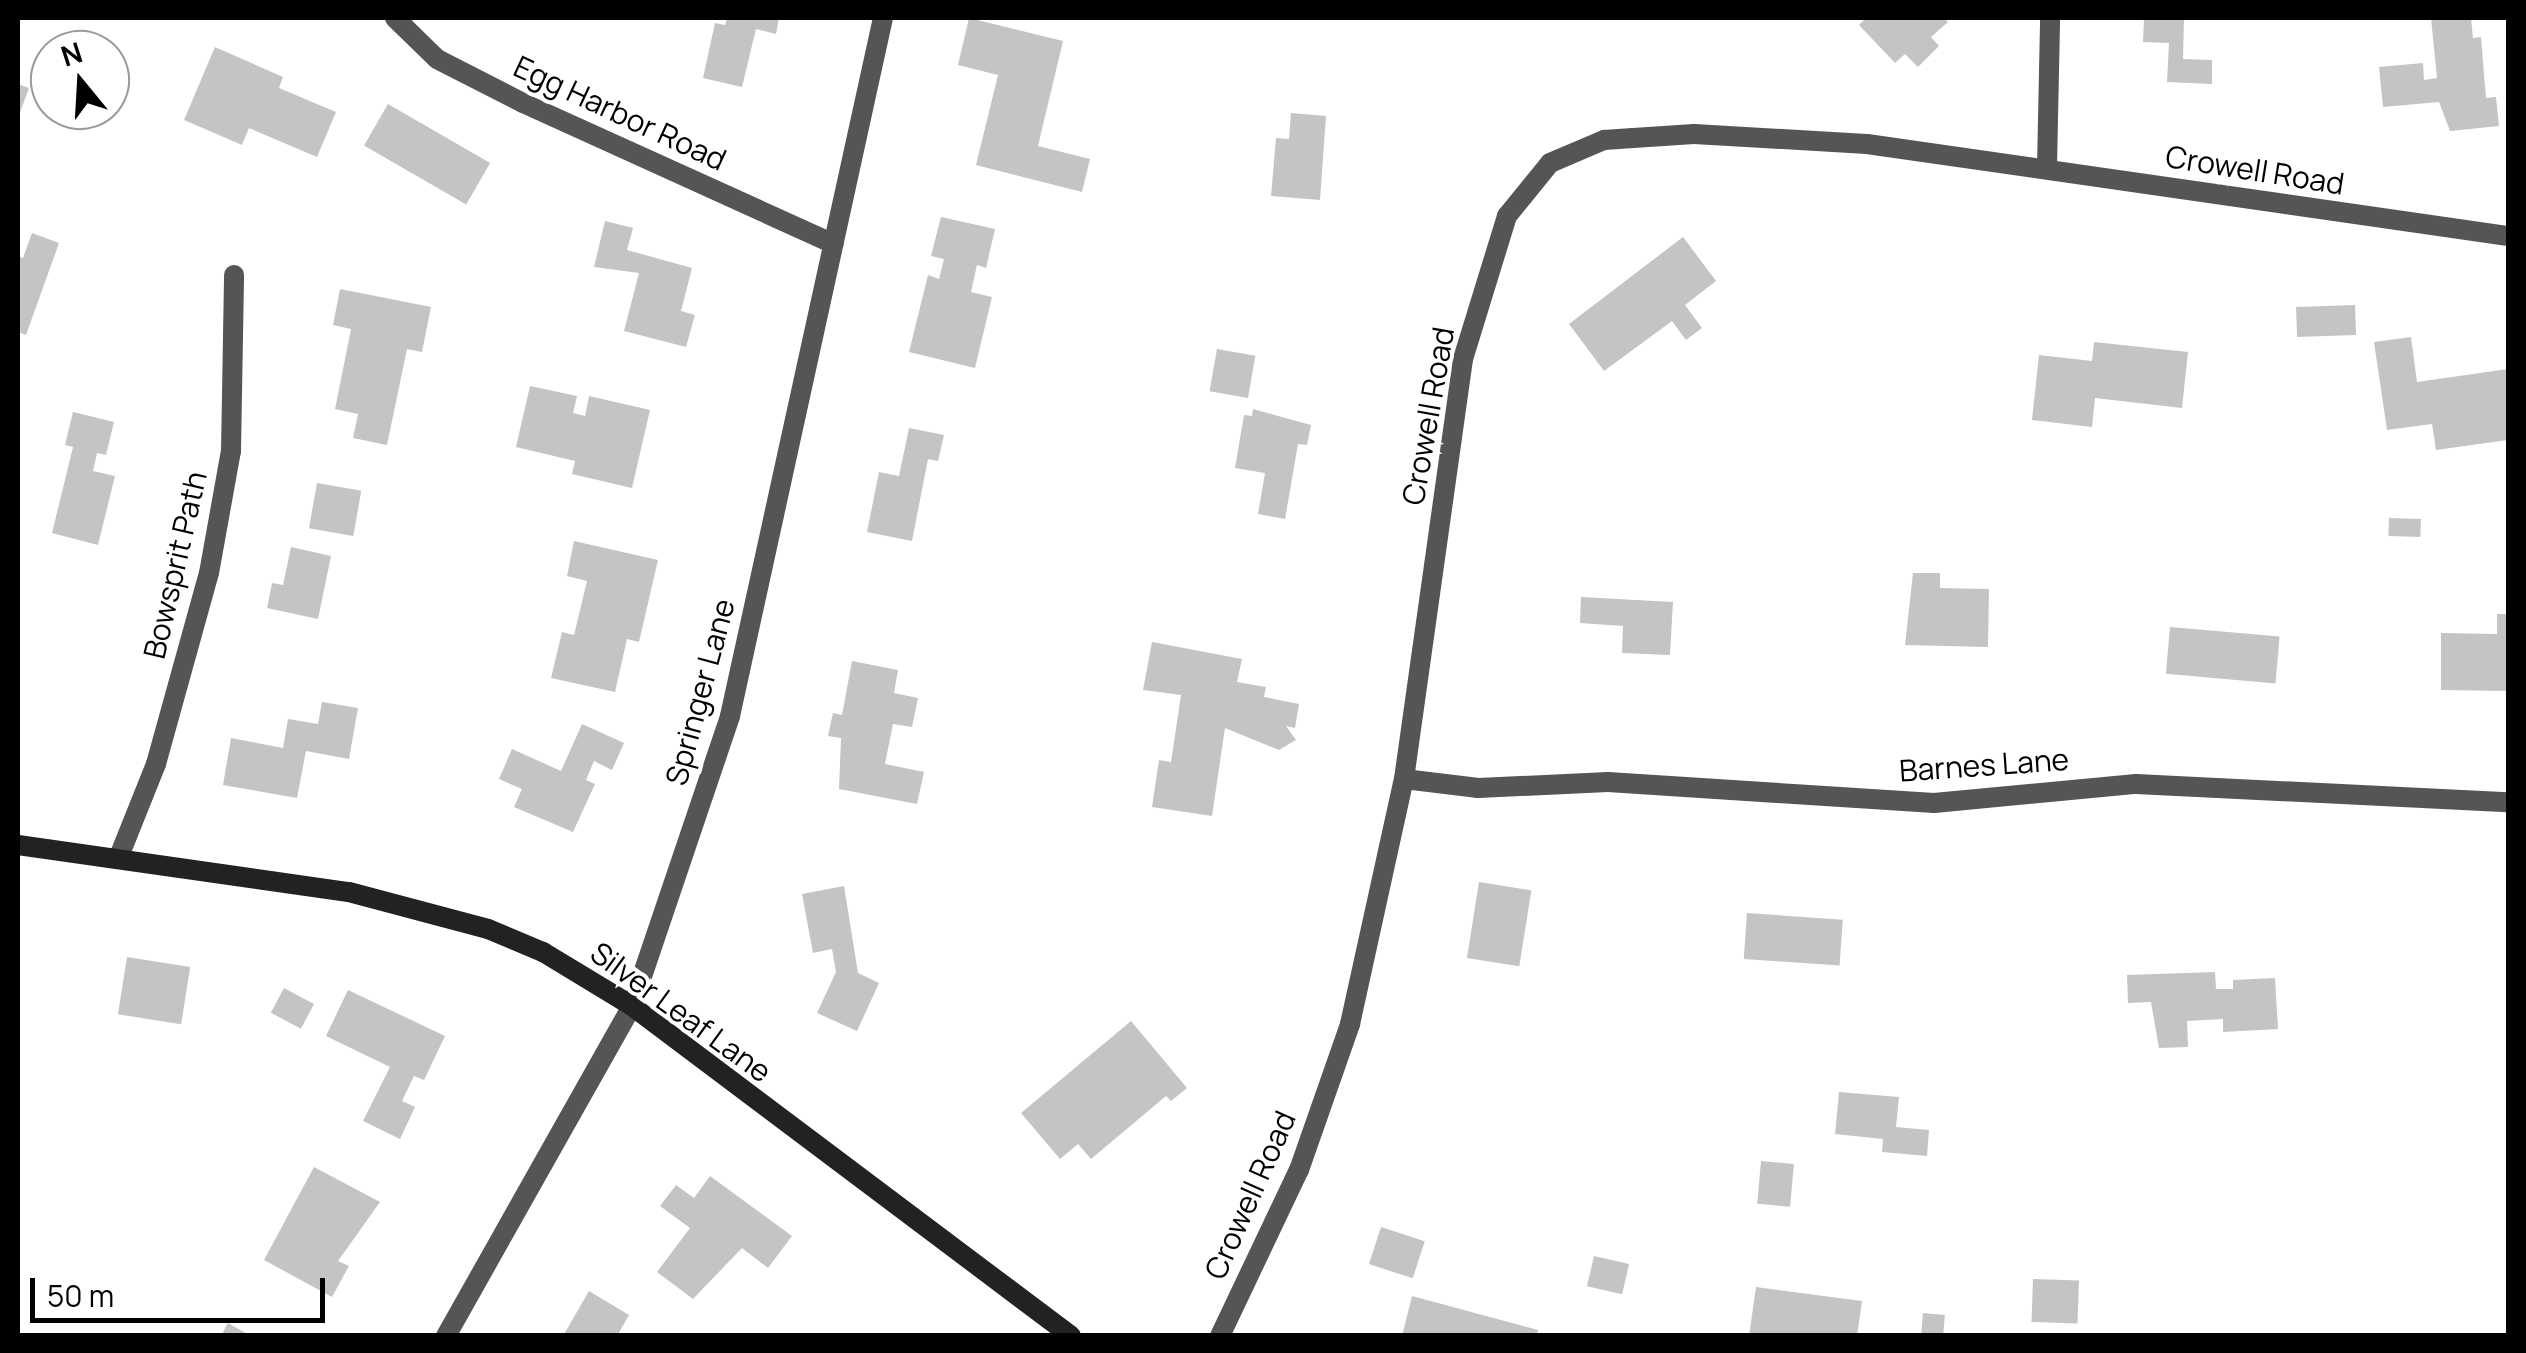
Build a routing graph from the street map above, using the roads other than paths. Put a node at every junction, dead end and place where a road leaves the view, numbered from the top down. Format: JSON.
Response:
{"nodes":[{"id":1,"x":394,"y":18,"type":"edge"},
{"id":2,"x":883,"y":18,"type":"edge"},
{"id":3,"x":2050,"y":18,"type":"edge"},
{"id":4,"x":2048,"y":168,"type":"junction"},
{"id":5,"x":2508,"y":236,"type":"edge"},
{"id":6,"x":834,"y":244,"type":"junction"},
{"id":7,"x":234,"y":275,"type":"dead end"},
{"id":8,"x":1404,"y":779,"type":"junction"},
{"id":9,"x":2508,"y":802,"type":"edge"},
{"id":10,"x":18,"y":845,"type":"edge"},
{"id":11,"x":118,"y":859,"type":"junction"},
{"id":12,"x":632,"y":1006,"type":"junction"},
{"id":13,"x":446,"y":1336,"type":"edge"},
{"id":14,"x":1071,"y":1336,"type":"edge"},
{"id":15,"x":1220,"y":1336,"type":"edge"}],
"edges":[{"from":1,"to":6,"type":"street","name":"Egg Harbor Road"},
{"from":2,"to":6,"type":"street","name":"Springer Lane"},
{"from":3,"to":4,"type":"street"},
{"from":4,"to":5,"type":"street","name":"Crowell Road"},
{"from":4,"to":8,"type":"street","name":"Crowell Road"},
{"from":6,"to":12,"type":"street","name":"Springer Lane"},
{"from":7,"to":11,"type":"street","name":"Bowsprit Path"},
{"from":8,"to":9,"type":"street","name":"Barnes Lane"},
{"from":8,"to":15,"type":"street","name":"Crowell Road"},
{"from":10,"to":11,"type":"street","name":"Silver Leaf Lane"},
{"from":11,"to":12,"type":"street","name":"Silver Leaf Lane"},
{"from":12,"to":13,"type":"street","name":"Springer Lane"},
{"from":12,"to":14,"type":"street","name":"Silver Leaf Lane"}]}
